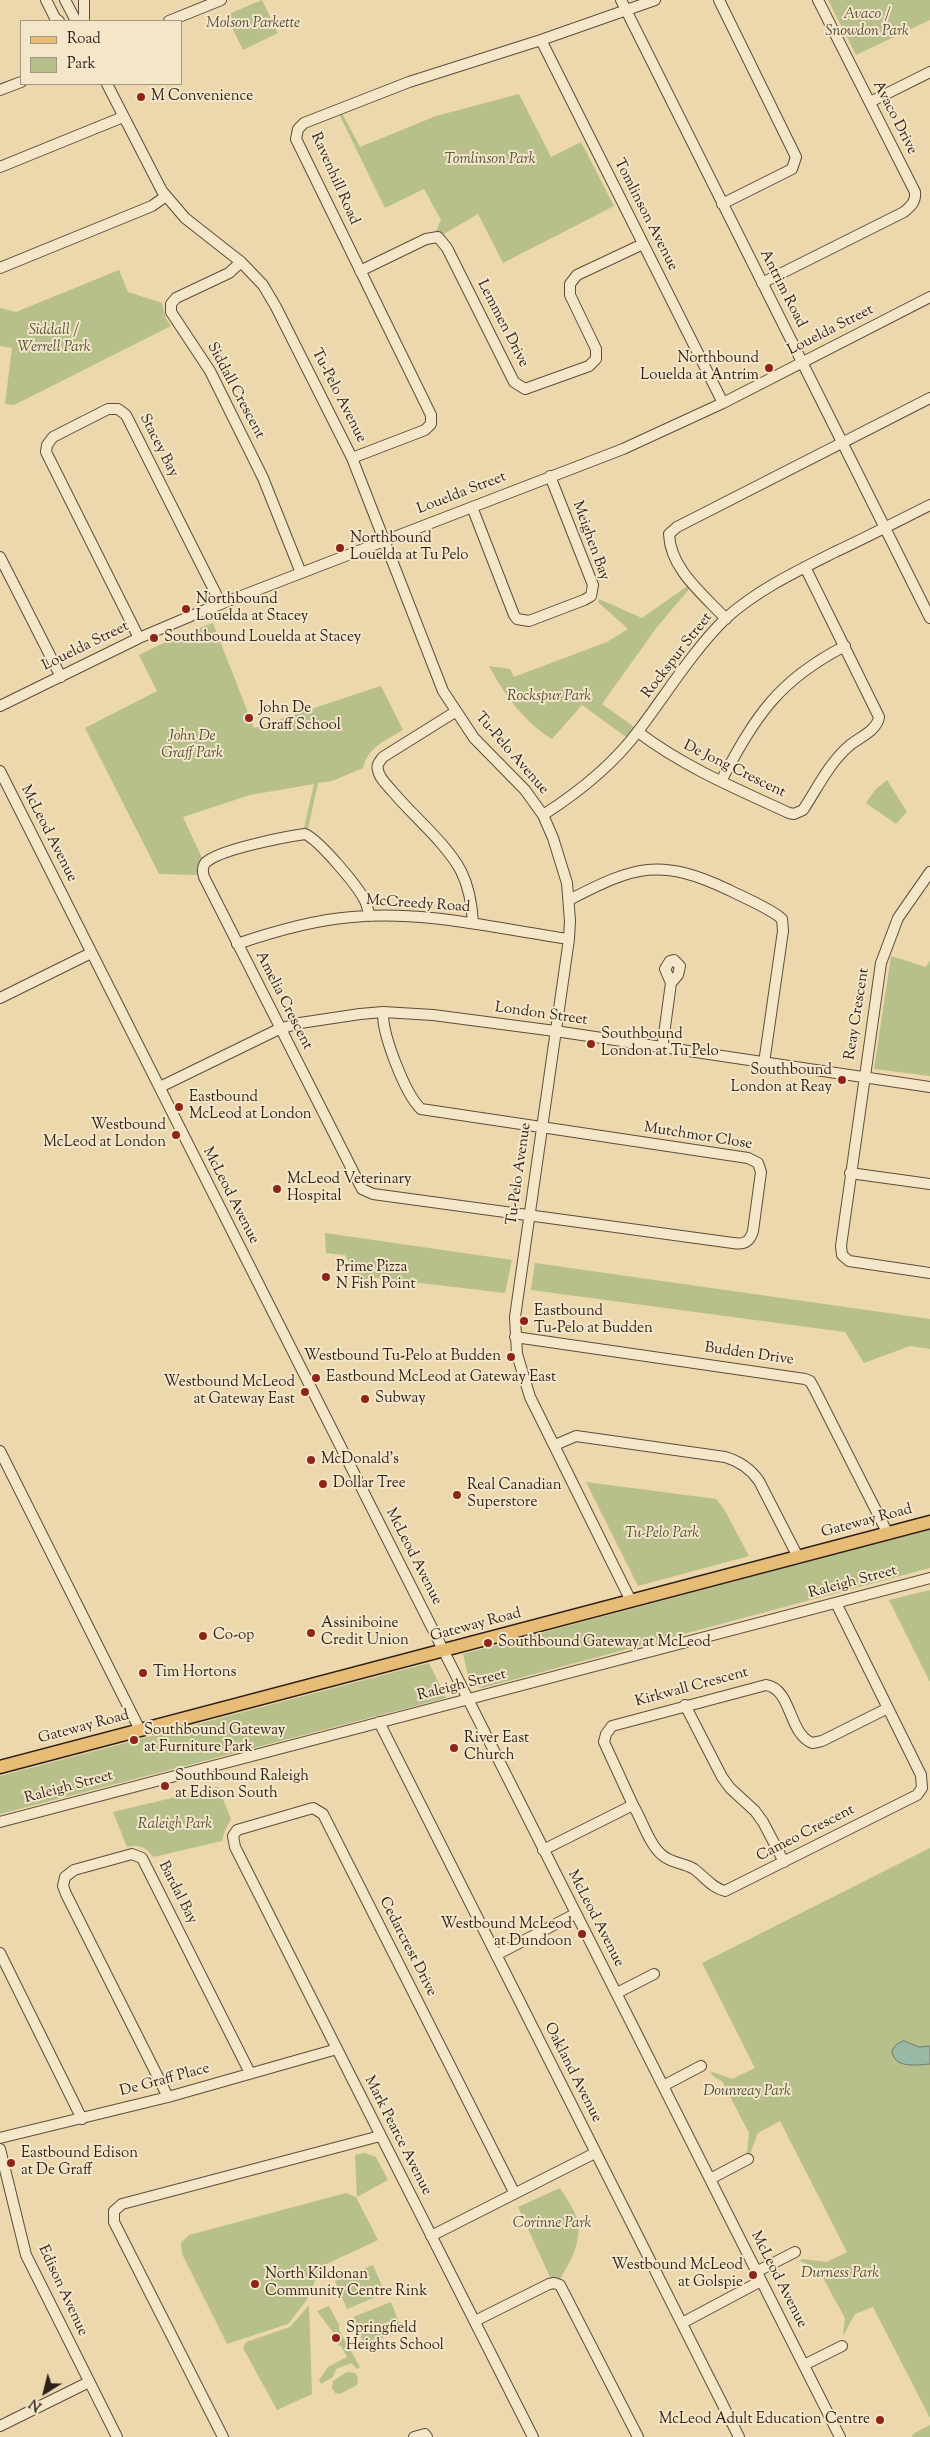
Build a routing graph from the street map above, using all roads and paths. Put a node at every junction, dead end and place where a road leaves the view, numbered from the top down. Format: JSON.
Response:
{"nodes":[{"id":1,"x":46,"y":0,"type":"edge"},
{"id":2,"x":65,"y":0,"type":"edge"},
{"id":3,"x":84,"y":0,"type":"edge"},
{"id":4,"x":221,"y":0,"type":"edge"},
{"id":5,"x":621,"y":0,"type":"edge"},
{"id":6,"x":655,"y":0,"type":"edge"},
{"id":7,"x":719,"y":0,"type":"edge"},
{"id":8,"x":818,"y":0,"type":"edge"},
{"id":9,"x":626,"y":12,"type":"junction"},
{"id":10,"x":58,"y":20,"type":"edge"},
{"id":11,"x":75,"y":20,"type":"edge"},
{"id":12,"x":84,"y":20,"type":"edge"},
{"id":13,"x":171,"y":20,"type":"edge"},
{"id":14,"x":541,"y":40,"type":"junction"},
{"id":15,"x":930,"y":72,"type":"edge"},
{"id":16,"x":20,"y":82,"type":"edge"},
{"id":17,"x":107,"y":85,"type":"edge"},
{"id":18,"x":0,"y":90,"type":"edge"},
{"id":19,"x":870,"y":102,"type":"junction"},
{"id":20,"x":123,"y":117,"type":"junction"},
{"id":21,"x":0,"y":167,"type":"edge"},
{"id":22,"x":166,"y":196,"type":"junction"},
{"id":23,"x":722,"y":204,"type":"junction"},
{"id":24,"x":643,"y":244,"type":"junction"},
{"id":25,"x":241,"y":262,"type":"junction"},
{"id":26,"x":0,"y":268,"type":"edge"},
{"id":27,"x":360,"y":271,"type":"junction"},
{"id":28,"x":762,"y":283,"type":"junction"},
{"id":29,"x":930,"y":297,"type":"edge"},
{"id":30,"x":802,"y":363,"type":"junction"},
{"id":31,"x":930,"y":398,"type":"edge"},
{"id":32,"x":723,"y":403,"type":"junction"},
{"id":33,"x":840,"y":443,"type":"junction"},
{"id":34,"x":352,"y":458,"type":"junction"},
{"id":35,"x":550,"y":476,"type":"junction"},
{"id":36,"x":930,"y":505,"type":"edge"},
{"id":37,"x":472,"y":507,"type":"junction"},
{"id":38,"x":884,"y":528,"type":"junction"},
{"id":39,"x":384,"y":541,"type":"junction"},
{"id":40,"x":0,"y":557,"type":"edge"},
{"id":41,"x":805,"y":567,"type":"junction"},
{"id":42,"x":301,"y":573,"type":"junction"},
{"id":43,"x":220,"y":604,"type":"junction"},
{"id":44,"x":930,"y":618,"type":"edge"},
{"id":45,"x":726,"y":619,"type":"junction"},
{"id":46,"x":139,"y":638,"type":"junction"},
{"id":47,"x":845,"y":646,"type":"junction"},
{"id":48,"x":61,"y":677,"type":"junction"},
{"id":49,"x":0,"y":706,"type":"edge"},
{"id":50,"x":455,"y":712,"type":"junction"},
{"id":51,"x":638,"y":732,"type":"junction"},
{"id":52,"x":0,"y":771,"type":"edge"},
{"id":53,"x":721,"y":781,"type":"junction"},
{"id":54,"x":543,"y":816,"type":"junction"},
{"id":55,"x":930,"y":872,"type":"edge"},
{"id":56,"x":569,"y":900,"type":"junction"},
{"id":57,"x":370,"y":916,"type":"junction"},
{"id":58,"x":473,"y":923,"type":"junction"},
{"id":59,"x":569,"y":939,"type":"junction"},
{"id":60,"x":237,"y":944,"type":"junction"},
{"id":61,"x":91,"y":952,"type":"junction"},
{"id":62,"x":671,"y":983,"type":"dead end"},
{"id":63,"x":0,"y":998,"type":"edge"},
{"id":64,"x":383,"y":1012,"type":"junction"},
{"id":65,"x":280,"y":1029,"type":"junction"},
{"id":66,"x":555,"y":1031,"type":"junction"},
{"id":67,"x":662,"y":1048,"type":"junction"},
{"id":68,"x":764,"y":1063,"type":"junction"},
{"id":69,"x":864,"y":1078,"type":"junction"},
{"id":70,"x":930,"y":1087,"type":"edge"},
{"id":71,"x":160,"y":1088,"type":"junction"},
{"id":72,"x":542,"y":1129,"type":"junction"},
{"id":73,"x":850,"y":1173,"type":"junction"},
{"id":74,"x":930,"y":1184,"type":"edge"},
{"id":75,"x":529,"y":1214,"type":"junction"},
{"id":76,"x":930,"y":1273,"type":"edge"},
{"id":77,"x":515,"y":1337,"type":"junction"},
{"id":78,"x":555,"y":1445,"type":"junction"},
{"id":79,"x":0,"y":1451,"type":"edge"},
{"id":80,"x":930,"y":1522,"type":"edge"},
{"id":81,"x":888,"y":1534,"type":"junction"},
{"id":82,"x":798,"y":1557,"type":"junction"},
{"id":83,"x":930,"y":1578,"type":"edge"},
{"id":84,"x":631,"y":1601,"type":"junction"},
{"id":85,"x":836,"y":1603,"type":"junction"},
{"id":86,"x":444,"y":1651,"type":"junction"},
{"id":87,"x":469,"y":1700,"type":"junction"},
{"id":88,"x":685,"y":1705,"type":"junction"},
{"id":89,"x":888,"y":1708,"type":"junction"},
{"id":90,"x":379,"y":1722,"type":"junction"},
{"id":91,"x":140,"y":1730,"type":"junction"},
{"id":92,"x":0,"y":1767,"type":"edge"},
{"id":93,"x":633,"y":1805,"type":"junction"},
{"id":94,"x":0,"y":1822,"type":"edge"},
{"id":95,"x":235,"y":1848,"type":"joint"},
{"id":96,"x":544,"y":1850,"type":"junction"},
{"id":97,"x":784,"y":1862,"type":"junction"},
{"id":98,"x":576,"y":1914,"type":"junction"},
{"id":99,"x":0,"y":1953,"type":"edge"},
{"id":100,"x":496,"y":1955,"type":"junction"},
{"id":101,"x":654,"y":1974,"type":"dead end"},
{"id":102,"x":616,"y":1993,"type":"junction"},
{"id":103,"x":337,"y":2049,"type":"junction"},
{"id":104,"x":701,"y":2066,"type":"dead end"},
{"id":105,"x":250,"y":2073,"type":"junction"},
{"id":106,"x":663,"y":2086,"type":"junction"},
{"id":107,"x":168,"y":2096,"type":"junction"},
{"id":108,"x":82,"y":2119,"type":"junction"},
{"id":109,"x":380,"y":2136,"type":"junction"},
{"id":110,"x":0,"y":2138,"type":"edge"},
{"id":111,"x":0,"y":2149,"type":"edge"},
{"id":112,"x":596,"y":2153,"type":"junction"},
{"id":113,"x":748,"y":2159,"type":"dead end"},
{"id":114,"x":710,"y":2179,"type":"junction"},
{"id":115,"x":514,"y":2192,"type":"junction"},
{"id":116,"x":431,"y":2236,"type":"junction"},
{"id":117,"x":795,"y":2252,"type":"dead end"},
{"id":118,"x":759,"y":2276,"type":"junction"},
{"id":119,"x":475,"y":2321,"type":"junction"},
{"id":120,"x":682,"y":2323,"type":"junction"},
{"id":121,"x":842,"y":2346,"type":"dead end"},
{"id":122,"x":804,"y":2365,"type":"junction"},
{"id":123,"x":89,"y":2382,"type":"junction"},
{"id":124,"x":0,"y":2426,"type":"edge"},
{"id":125,"x":118,"y":2437,"type":"edge"},
{"id":126,"x":223,"y":2437,"type":"edge"},
{"id":127,"x":414,"y":2437,"type":"edge"},
{"id":128,"x":427,"y":2437,"type":"edge"},
{"id":129,"x":533,"y":2437,"type":"edge"},
{"id":130,"x":638,"y":2437,"type":"edge"},
{"id":131,"x":739,"y":2437,"type":"edge"},
{"id":132,"x":840,"y":2437,"type":"edge"}],
"edges":[{"from":1,"to":10,"type":"street"},
{"from":2,"to":11,"type":"street"},
{"from":3,"to":12,"type":"street"},
{"from":4,"to":13,"type":"street"},
{"from":5,"to":9,"type":"street","name":"Antrim Road"},
{"from":6,"to":9,"type":"street","name":"Ravenhill Road"},
{"from":7,"to":23,"type":"street"},
{"from":8,"to":19,"type":"street","name":"Avaco Drive"},
{"from":9,"to":14,"type":"street","name":"Ravenhill Road"},
{"from":9,"to":23,"type":"street","name":"Antrim Road"},
{"from":14,"to":24,"type":"street","name":"Tomlinson Avenue"},
{"from":14,"to":27,"type":"street","name":"Ravenhill Road"},
{"from":15,"to":19,"type":"street"},
{"from":16,"to":18,"type":"street"},
{"from":17,"to":20,"type":"street","name":"Tu-Pelo Avenue"},
{"from":19,"to":28,"type":"street","name":"Avaco Drive"},
{"from":20,"to":21,"type":"street"},
{"from":20,"to":22,"type":"street","name":"Tu-Pelo Avenue"},
{"from":22,"to":25,"type":"street","name":"Tu-Pelo Avenue"},
{"from":22,"to":26,"type":"street"},
{"from":23,"to":28,"type":"street","name":"Antrim Road"},
{"from":24,"to":27,"type":"street","name":"Lemmen Drive"},
{"from":24,"to":32,"type":"street","name":"Tomlinson Avenue"},
{"from":25,"to":34,"type":"street","name":"Tu-Pelo Avenue"},
{"from":25,"to":42,"type":"street","name":"Siddall Crescent"},
{"from":27,"to":34,"type":"street","name":"Ravenhill Road"},
{"from":28,"to":30,"type":"street","name":"Antrim Road"},
{"from":29,"to":30,"type":"street","name":"Louelda Street"},
{"from":30,"to":32,"type":"street","name":"Louelda Street"},
{"from":30,"to":33,"type":"street","name":"Antrim Road"},
{"from":31,"to":33,"type":"street"},
{"from":32,"to":35,"type":"street","name":"Louelda Street"},
{"from":33,"to":38,"type":"street","name":"Antrim Road"},
{"from":33,"to":45,"type":"street"},
{"from":34,"to":39,"type":"street","name":"Tu-Pelo Avenue"},
{"from":35,"to":37,"type":"street","name":"Louelda Street"},
{"from":35,"to":37,"type":"street","name":"Meighen Bay"},
{"from":36,"to":38,"type":"street","name":"Rockspur Street"},
{"from":37,"to":39,"type":"street","name":"Louelda Street"},
{"from":38,"to":41,"type":"street","name":"Rockspur Street"},
{"from":38,"to":44,"type":"street","name":"Antrim Road"},
{"from":39,"to":42,"type":"street","name":"Louelda Street"},
{"from":39,"to":50,"type":"street","name":"Tu-Pelo Avenue"},
{"from":40,"to":48,"type":"street"},
{"from":41,"to":45,"type":"street","name":"Rockspur Street"},
{"from":41,"to":47,"type":"street","name":"De Jong Crescent"},
{"from":42,"to":43,"type":"street","name":"Louelda Street"},
{"from":43,"to":46,"type":"street","name":"Louelda Street"},
{"from":43,"to":46,"type":"street","name":"Stacey Bay"},
{"from":45,"to":51,"type":"street","name":"Rockspur Street"},
{"from":46,"to":48,"type":"street","name":"Louelda Street"},
{"from":47,"to":53,"type":"street"},
{"from":47,"to":53,"type":"street","name":"De Jong Crescent"},
{"from":48,"to":49,"type":"street","name":"Louelda Street"},
{"from":50,"to":54,"type":"street","name":"Tu-Pelo Avenue"},
{"from":50,"to":58,"type":"street"},
{"from":51,"to":53,"type":"street","name":"De Jong Crescent"},
{"from":51,"to":54,"type":"street","name":"Rockspur Street"},
{"from":52,"to":61,"type":"street","name":"McLeod Avenue"},
{"from":54,"to":56,"type":"street","name":"Tu-Pelo Avenue"},
{"from":55,"to":69,"type":"street","name":"Reay Crescent"},
{"from":56,"to":59,"type":"street","name":"Tu-Pelo Avenue"},
{"from":56,"to":68,"type":"street"},
{"from":57,"to":58,"type":"street","name":"McCreedy Road"},
{"from":57,"to":60,"type":"street","name":"McCreedy Road"},
{"from":57,"to":60,"type":"street","name":"Amelia Crescent"},
{"from":58,"to":59,"type":"street","name":"McCreedy Road"},
{"from":59,"to":66,"type":"street","name":"Tu-Pelo Avenue"},
{"from":60,"to":65,"type":"street","name":"Amelia Crescent"},
{"from":61,"to":63,"type":"street"},
{"from":61,"to":71,"type":"street","name":"McLeod Avenue"},
{"from":62,"to":67,"type":"street"},
{"from":64,"to":65,"type":"street","name":"London Street"},
{"from":64,"to":66,"type":"street","name":"London Street"},
{"from":64,"to":72,"type":"street","name":"Mutchmor Close"},
{"from":65,"to":71,"type":"street","name":"London Street"},
{"from":65,"to":75,"type":"street","name":"Amelia Crescent"},
{"from":66,"to":67,"type":"street","name":"London Street"},
{"from":66,"to":72,"type":"street","name":"Tu-Pelo Avenue"},
{"from":67,"to":68,"type":"street","name":"London Street"},
{"from":68,"to":69,"type":"street","name":"London Street"},
{"from":69,"to":70,"type":"street","name":"London Street"},
{"from":69,"to":73,"type":"street","name":"Reay Crescent"},
{"from":71,"to":86,"type":"street","name":"McLeod Avenue"},
{"from":72,"to":75,"type":"street","name":"Tu-Pelo Avenue"},
{"from":72,"to":75,"type":"street","name":"Mutchmor Close"},
{"from":73,"to":74,"type":"street"},
{"from":73,"to":76,"type":"street","name":"Reay Crescent"},
{"from":75,"to":77,"type":"street","name":"Tu-Pelo Avenue"},
{"from":77,"to":78,"type":"street","name":"Tu-Pelo Avenue"},
{"from":77,"to":81,"type":"street","name":"Budden Drive"},
{"from":78,"to":82,"type":"street"},
{"from":78,"to":84,"type":"street","name":"Tu-Pelo Avenue"},
{"from":79,"to":91,"type":"street"},
{"from":80,"to":81,"type":"main road","name":"Gateway Road"},
{"from":81,"to":82,"type":"main road","name":"Gateway Road"},
{"from":82,"to":84,"type":"main road","name":"Gateway Road"},
{"from":83,"to":85,"type":"street","name":"Raleigh Street"},
{"from":84,"to":86,"type":"main road","name":"Gateway Road"},
{"from":85,"to":87,"type":"street","name":"Raleigh Street"},
{"from":85,"to":89,"type":"street","name":"Cameo Crescent"},
{"from":86,"to":87,"type":"street","name":"McLeod Avenue"},
{"from":86,"to":91,"type":"main road","name":"Gateway Road"},
{"from":87,"to":90,"type":"street","name":"Raleigh Street"},
{"from":87,"to":96,"type":"street","name":"McLeod Avenue"},
{"from":88,"to":89,"type":"street","name":"Kirkwall Crescent"},
{"from":88,"to":93,"type":"street","name":"Kirkwall Crescent"},
{"from":88,"to":97,"type":"street"},
{"from":89,"to":97,"type":"street","name":"Cameo Crescent"},
{"from":90,"to":94,"type":"street","name":"Raleigh Street"},
{"from":90,"to":100,"type":"street","name":"Oakland Avenue"},
{"from":91,"to":92,"type":"main road","name":"Gateway Road"},
{"from":93,"to":96,"type":"street"},
{"from":93,"to":97,"type":"street","name":"Cameo Crescent"},
{"from":95,"to":103,"type":"street","name":"Mark Pearce Avenue"},
{"from":95,"to":115,"type":"street","name":"Cedarcrest Drive"},
{"from":96,"to":98,"type":"street","name":"McLeod Avenue"},
{"from":98,"to":100,"type":"street"},
{"from":98,"to":102,"type":"street","name":"McLeod Avenue"},
{"from":99,"to":108,"type":"street"},
{"from":100,"to":112,"type":"street","name":"Oakland Avenue"},
{"from":101,"to":102,"type":"street"},
{"from":102,"to":106,"type":"street","name":"McLeod Avenue"},
{"from":103,"to":105,"type":"street","name":"De Graff Place"},
{"from":103,"to":109,"type":"street","name":"Mark Pearce Avenue"},
{"from":104,"to":106,"type":"street"},
{"from":105,"to":107,"type":"street","name":"De Graff Place"},
{"from":105,"to":107,"type":"street","name":"Bardal Bay"},
{"from":106,"to":114,"type":"street","name":"McLeod Avenue"},
{"from":107,"to":108,"type":"street","name":"De Graff Place"},
{"from":108,"to":110,"type":"street","name":"De Graff Place"},
{"from":109,"to":116,"type":"street","name":"Mark Pearce Avenue"},
{"from":109,"to":126,"type":"street"},
{"from":111,"to":123,"type":"street","name":"Edison Avenue"},
{"from":112,"to":115,"type":"street"},
{"from":112,"to":120,"type":"street","name":"Oakland Avenue"},
{"from":113,"to":114,"type":"street"},
{"from":114,"to":118,"type":"street","name":"McLeod Avenue"},
{"from":115,"to":116,"type":"street"},
{"from":116,"to":119,"type":"street","name":"Mark Pearce Avenue"},
{"from":117,"to":118,"type":"street"},
{"from":118,"to":120,"type":"street"},
{"from":118,"to":122,"type":"street","name":"McLeod Avenue"},
{"from":119,"to":129,"type":"street","name":"Mark Pearce Avenue"},
{"from":119,"to":130,"type":"street"},
{"from":120,"to":131,"type":"street","name":"Oakland Avenue"},
{"from":121,"to":122,"type":"street"},
{"from":122,"to":132,"type":"street","name":"McLeod Avenue"},
{"from":123,"to":124,"type":"street"},
{"from":123,"to":125,"type":"street","name":"Edison Avenue"},
{"from":127,"to":128,"type":"street"}]}
